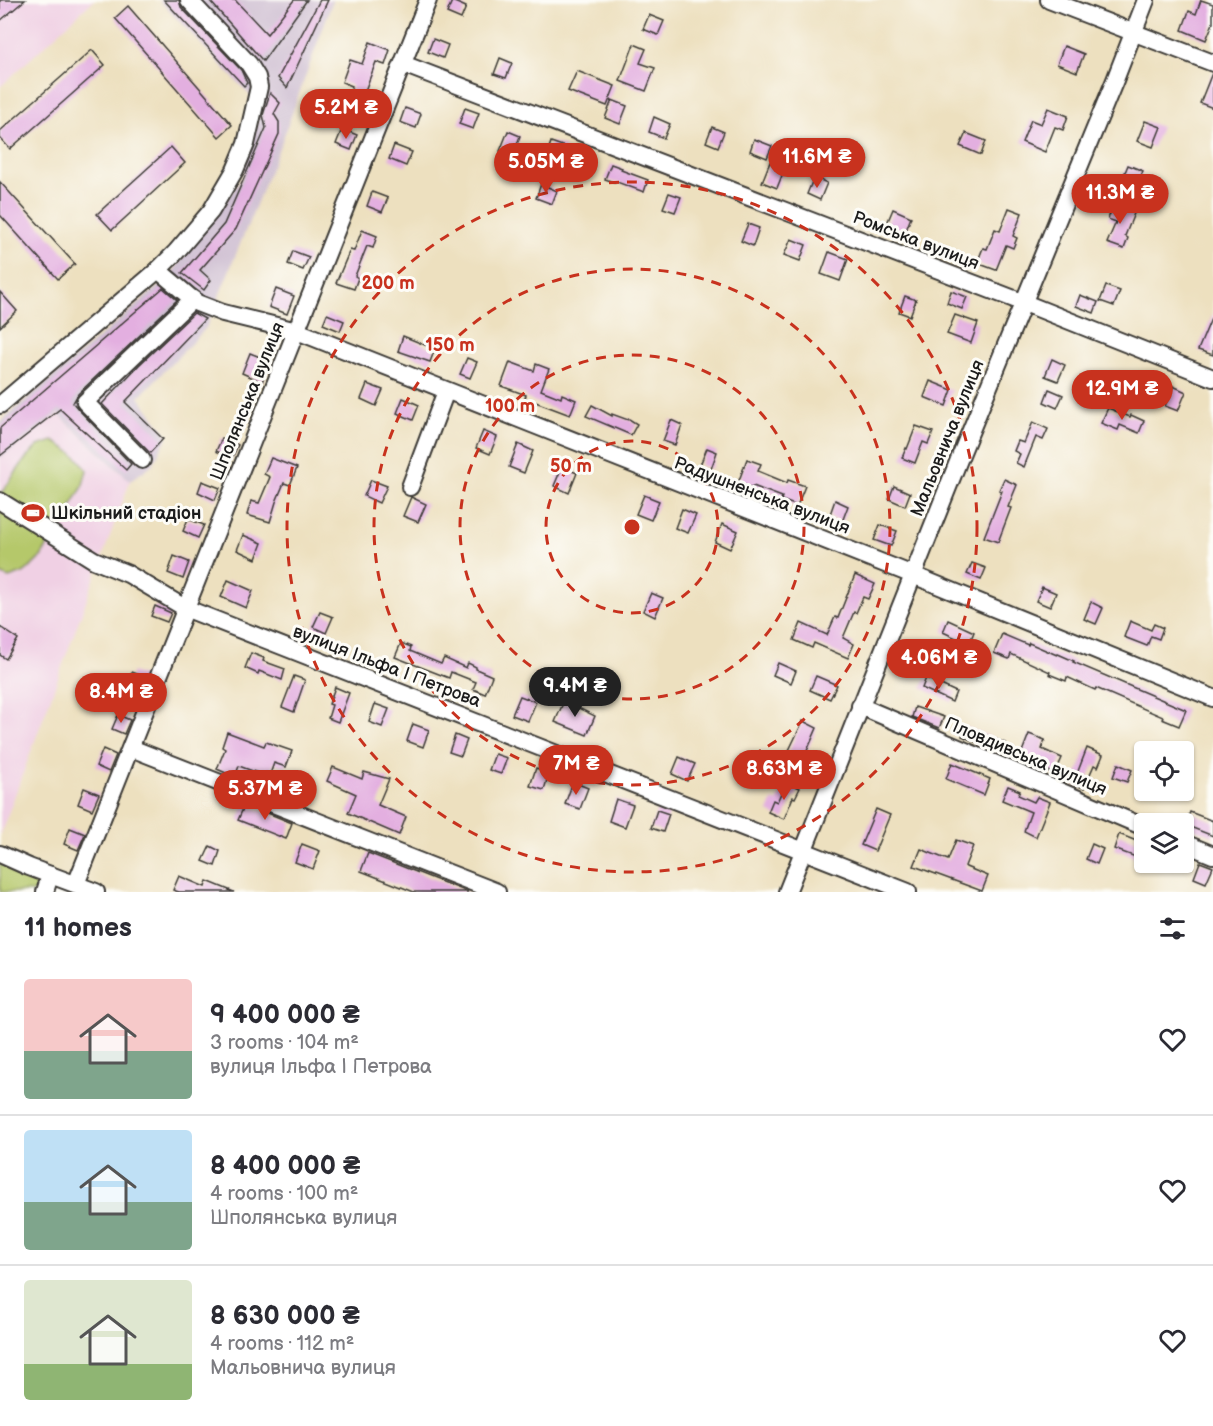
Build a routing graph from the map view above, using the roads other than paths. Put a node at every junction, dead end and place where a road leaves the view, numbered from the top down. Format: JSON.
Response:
{"nodes":[{"id":1,"x":189,"y":0,"type":"edge"},
{"id":2,"x":428,"y":0,"type":"edge"},
{"id":3,"x":1049,"y":0,"type":"edge"},
{"id":4,"x":1146,"y":0,"type":"edge"},
{"id":5,"x":1132,"y":33,"type":"junction"},
{"id":6,"x":1213,"y":63,"type":"edge"},
{"id":7,"x":403,"y":64,"type":"junction"},
{"id":8,"x":158,"y":270,"type":"junction"},
{"id":9,"x":193,"y":299,"type":"junction"},
{"id":10,"x":1022,"y":302,"type":"junction"},
{"id":11,"x":297,"y":331,"type":"junction"},
{"id":12,"x":1213,"y":378,"type":"edge"},
{"id":13,"x":446,"y":391,"type":"junction"},
{"id":14,"x":0,"y":405,"type":"edge"},
{"id":15,"x":142,"y":460,"type":"dead end"},
{"id":16,"x":410,"y":487,"type":"dead end"},
{"id":17,"x":0,"y":501,"type":"edge"},
{"id":18,"x":913,"y":575,"type":"junction"},
{"id":19,"x":185,"y":608,"type":"junction"},
{"id":20,"x":1213,"y":698,"type":"edge"},
{"id":21,"x":860,"y":706,"type":"junction"},
{"id":22,"x":131,"y":748,"type":"junction"},
{"id":23,"x":1134,"y":823,"type":"edge"},
{"id":24,"x":1194,"y":847,"type":"edge"},
{"id":25,"x":804,"y":850,"type":"junction"},
{"id":26,"x":0,"y":854,"type":"edge"},
{"id":27,"x":1213,"y":855,"type":"edge"},
{"id":28,"x":50,"y":875,"type":"junction"},
{"id":29,"x":76,"y":884,"type":"junction"},
{"id":30,"x":45,"y":892,"type":"edge"},
{"id":31,"x":96,"y":892,"type":"edge"},
{"id":32,"x":497,"y":892,"type":"edge"},
{"id":33,"x":787,"y":892,"type":"edge"},
{"id":34,"x":908,"y":892,"type":"edge"}],
"edges":[{"from":1,"to":8,"type":"street"},
{"from":2,"to":7,"type":"street","name":"Шполянська вулиця"},
{"from":3,"to":5,"type":"street"},
{"from":4,"to":5,"type":"street","name":"Мальовнича вулиця"},
{"from":5,"to":6,"type":"street"},
{"from":5,"to":10,"type":"street","name":"Мальовнича вулиця"},
{"from":7,"to":10,"type":"street","name":"Ромська вулиця"},
{"from":7,"to":11,"type":"street","name":"Шполянська вулиця"},
{"from":8,"to":9,"type":"street","name":"Радушненська вулиця"},
{"from":8,"to":14,"type":"street"},
{"from":9,"to":11,"type":"street","name":"Радушненська вулиця"},
{"from":9,"to":15,"type":"street"},
{"from":10,"to":12,"type":"street","name":"Ромська вулиця"},
{"from":10,"to":18,"type":"street","name":"Мальовнича вулиця"},
{"from":11,"to":13,"type":"street","name":"Радушненська вулиця"},
{"from":11,"to":19,"type":"street","name":"Шполянська вулиця"},
{"from":13,"to":16,"type":"street"},
{"from":13,"to":18,"type":"street","name":"Радушненська вулиця"},
{"from":17,"to":19,"type":"street","name":"вулиця Ільфа І Петрова"},
{"from":18,"to":20,"type":"street","name":"Радушненська вулиця"},
{"from":18,"to":21,"type":"street","name":"Мальовнича вулиця"},
{"from":19,"to":22,"type":"street","name":"Шполянська вулиця"},
{"from":19,"to":25,"type":"street","name":"вулиця Ільфа І Петрова"},
{"from":21,"to":23,"type":"street","name":"Пловдивська вулиця"},
{"from":21,"to":25,"type":"street","name":"Мальовнича вулиця"},
{"from":22,"to":29,"type":"street","name":"Шполянська вулиця"},
{"from":22,"to":32,"type":"street"},
{"from":24,"to":27,"type":"street"},
{"from":25,"to":33,"type":"street","name":"Мальовнича вулиця"},
{"from":25,"to":34,"type":"street","name":"вулиця Ільфа І Петрова"},
{"from":26,"to":28,"type":"street"},
{"from":28,"to":29,"type":"street"},
{"from":28,"to":30,"type":"street"},
{"from":29,"to":31,"type":"street"}]}
